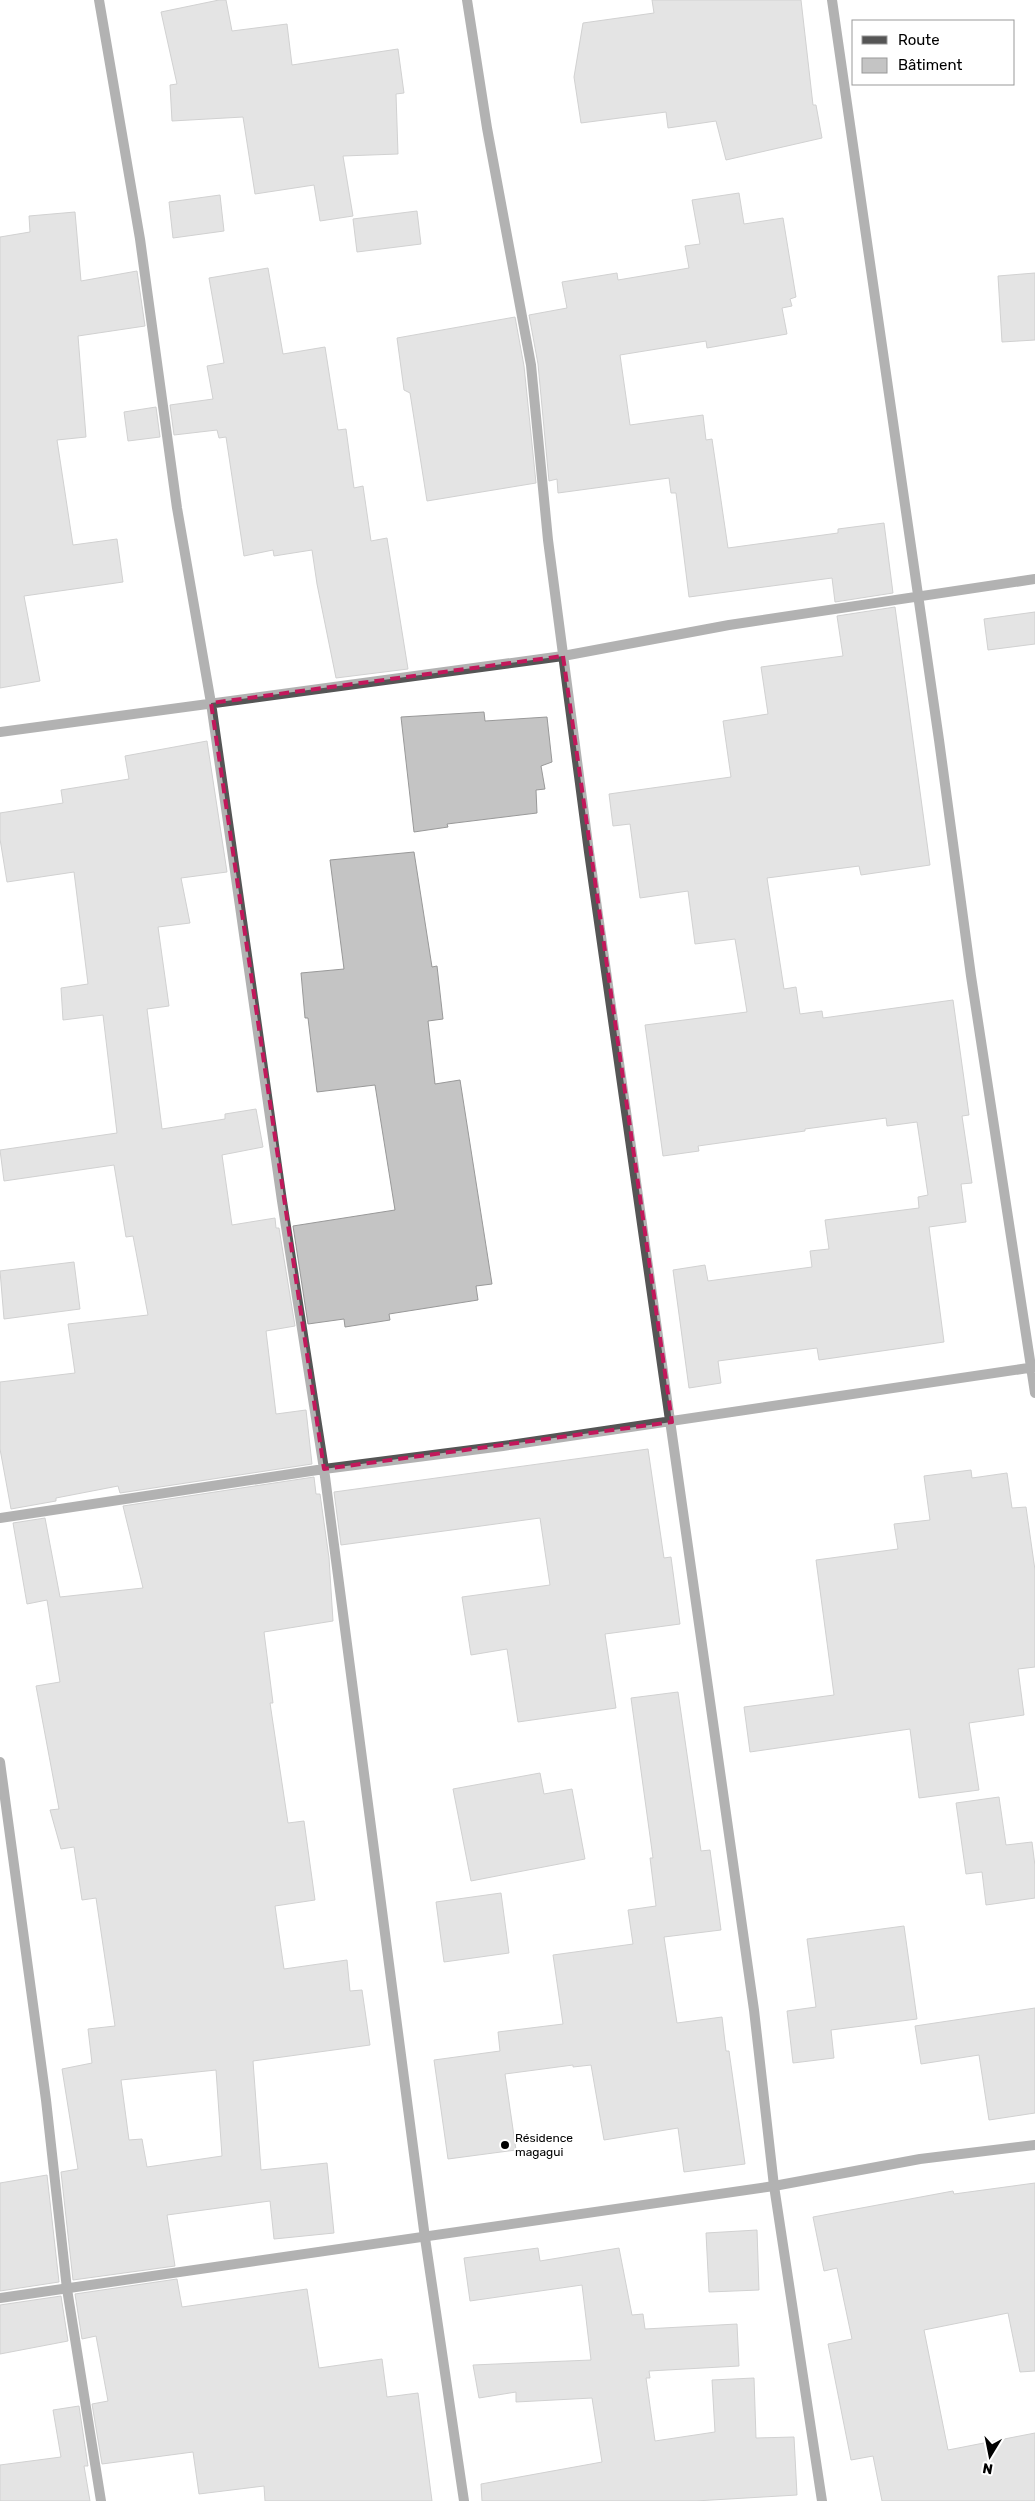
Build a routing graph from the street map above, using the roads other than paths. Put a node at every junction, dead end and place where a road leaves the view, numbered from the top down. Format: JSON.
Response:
{"nodes":[{"id":1,"x":99,"y":0,"type":"edge"},
{"id":2,"x":467,"y":0,"type":"edge"},
{"id":3,"x":832,"y":0,"type":"edge"},
{"id":4,"x":1035,"y":579,"type":"edge"},
{"id":5,"x":918,"y":595,"type":"junction"},
{"id":6,"x":563,"y":656,"type":"junction"},
{"id":7,"x":211,"y":703,"type":"junction"},
{"id":8,"x":0,"y":732,"type":"edge"},
{"id":9,"x":1033,"y":1368,"type":"edge"},
{"id":10,"x":1035,"y":1393,"type":"edge"},
{"id":11,"x":672,"y":1422,"type":"junction"},
{"id":12,"x":324,"y":1469,"type":"junction"},
{"id":13,"x":0,"y":1518,"type":"edge"},
{"id":14,"x":0,"y":1762,"type":"edge"},
{"id":15,"x":1035,"y":2145,"type":"edge"},
{"id":16,"x":774,"y":2186,"type":"junction"},
{"id":17,"x":425,"y":2238,"type":"junction"},
{"id":18,"x":67,"y":2289,"type":"junction"},
{"id":19,"x":0,"y":2298,"type":"edge"},
{"id":20,"x":101,"y":2501,"type":"edge"},
{"id":21,"x":464,"y":2501,"type":"edge"},
{"id":22,"x":822,"y":2501,"type":"edge"}],
"edges":[{"from":1,"to":7,"type":"street"},
{"from":2,"to":6,"type":"street"},
{"from":3,"to":5,"type":"street"},
{"from":4,"to":5,"type":"street"},
{"from":5,"to":6,"type":"street"},
{"from":5,"to":9,"type":"street"},
{"from":6,"to":7,"type":"street"},
{"from":6,"to":11,"type":"street"},
{"from":7,"to":8,"type":"street"},
{"from":7,"to":12,"type":"street"},
{"from":9,"to":10,"type":"street"},
{"from":9,"to":11,"type":"street"},
{"from":11,"to":12,"type":"street"},
{"from":11,"to":16,"type":"street"},
{"from":12,"to":13,"type":"street"},
{"from":12,"to":17,"type":"street"},
{"from":14,"to":18,"type":"street"},
{"from":15,"to":16,"type":"street"},
{"from":16,"to":17,"type":"street"},
{"from":16,"to":22,"type":"street"},
{"from":17,"to":18,"type":"street"},
{"from":17,"to":21,"type":"street"},
{"from":18,"to":19,"type":"street"},
{"from":18,"to":20,"type":"street"}]}
